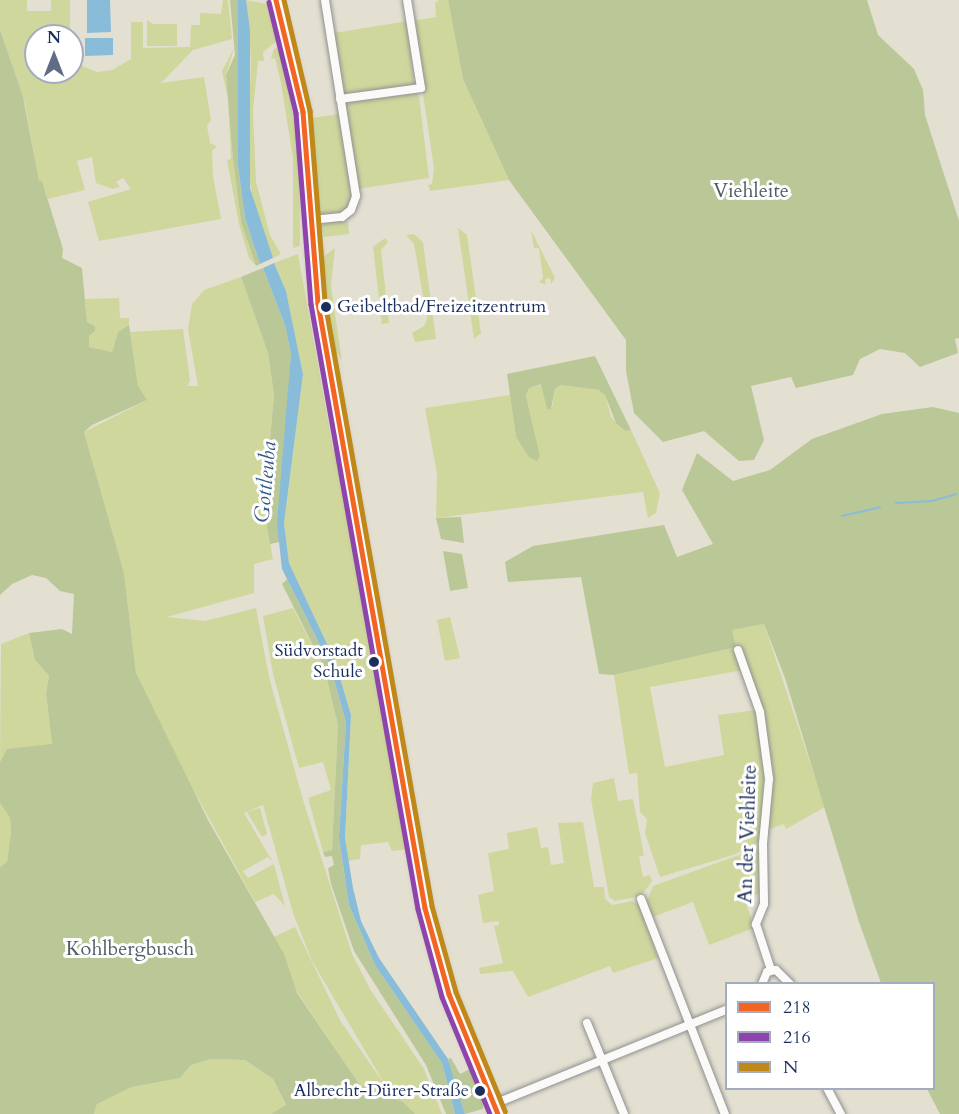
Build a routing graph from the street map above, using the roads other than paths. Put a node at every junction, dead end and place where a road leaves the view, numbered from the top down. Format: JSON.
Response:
{"nodes":[{"id":1,"x":276,"y":0,"type":"edge"},
{"id":2,"x":325,"y":0,"type":"edge"},
{"id":3,"x":407,"y":0,"type":"edge"},
{"id":4,"x":340,"y":99,"type":"junction"},
{"id":5,"x":312,"y":220,"type":"junction"},
{"id":6,"x":738,"y":650,"type":"dead end"},
{"id":7,"x":641,"y":898,"type":"dead end"},
{"id":8,"x":771,"y":970,"type":"junction"},
{"id":9,"x":763,"y":982,"type":"edge"},
{"id":10,"x":788,"y":982,"type":"edge"},
{"id":11,"x":725,"y":1010,"type":"edge"},
{"id":12,"x":587,"y":1023,"type":"dead end"},
{"id":13,"x":688,"y":1026,"type":"junction"},
{"id":14,"x":603,"y":1060,"type":"junction"},
{"id":15,"x":828,"y":1090,"type":"edge"},
{"id":16,"x":496,"y":1109,"type":"edge"},
{"id":17,"x":624,"y":1114,"type":"edge"},
{"id":18,"x":725,"y":1114,"type":"edge"},
{"id":19,"x":841,"y":1114,"type":"edge"}],
"edges":[{"from":1,"to":5,"type":"main road"},
{"from":2,"to":4,"type":"street"},
{"from":3,"to":4,"type":"street"},
{"from":4,"to":5,"type":"street"},
{"from":5,"to":16,"type":"main road"},
{"from":6,"to":8,"type":"street","name":"An der Viehleite"},
{"from":7,"to":13,"type":"street"},
{"from":8,"to":9,"type":"street"},
{"from":8,"to":10,"type":"street"},
{"from":11,"to":13,"type":"street"},
{"from":12,"to":14,"type":"street"},
{"from":13,"to":14,"type":"street"},
{"from":13,"to":18,"type":"street"},
{"from":14,"to":16,"type":"street"},
{"from":14,"to":17,"type":"street"},
{"from":15,"to":19,"type":"street"}]}
